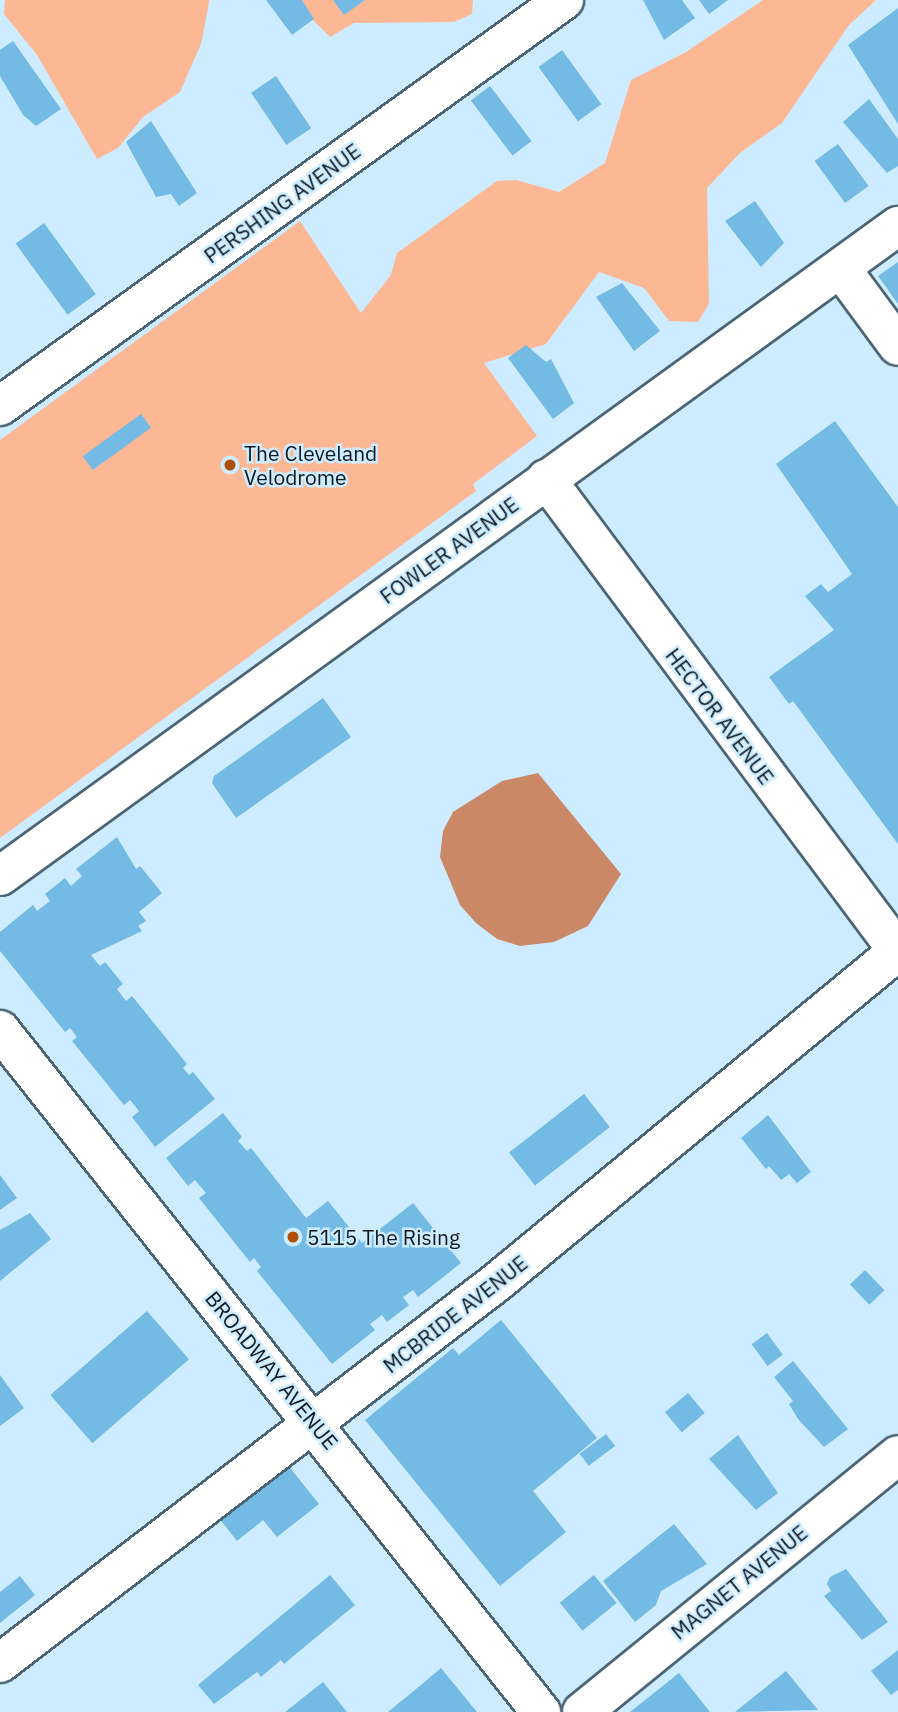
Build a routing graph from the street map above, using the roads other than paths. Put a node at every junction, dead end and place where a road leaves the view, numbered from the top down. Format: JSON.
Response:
{"nodes":[{"id":1,"x":564,"y":0,"type":"edge"},
{"id":2,"x":898,"y":226,"type":"edge"},
{"id":3,"x":842,"y":270,"type":"junction"},
{"id":4,"x":898,"y":346,"type":"edge"},
{"id":5,"x":0,"y":406,"type":"edge"},
{"id":6,"x":546,"y":479,"type":"junction"},
{"id":7,"x":0,"y":876,"type":"edge"},
{"id":8,"x":898,"y":951,"type":"edge"},
{"id":9,"x":0,"y":1030,"type":"edge"},
{"id":10,"x":314,"y":1422,"type":"junction"},
{"id":11,"x":898,"y":1455,"type":"edge"},
{"id":12,"x":0,"y":1663,"type":"edge"},
{"id":13,"x":541,"y":1712,"type":"edge"},
{"id":14,"x":582,"y":1712,"type":"edge"}],
"edges":[{"from":1,"to":5,"type":"street","name":"PERSHING AVENUE"},
{"from":2,"to":3,"type":"street","name":"FOWLER AVENUE"},
{"from":3,"to":4,"type":"street"},
{"from":3,"to":6,"type":"street","name":"FOWLER AVENUE"},
{"from":6,"to":7,"type":"street","name":"FOWLER AVENUE"},
{"from":6,"to":8,"type":"street","name":"HECTOR AVENUE"},
{"from":8,"to":10,"type":"street","name":"MCBRIDE AVENUE"},
{"from":9,"to":10,"type":"street","name":"BROADWAY AVENUE"},
{"from":10,"to":12,"type":"street","name":"MCBRIDE AVENUE"},
{"from":10,"to":13,"type":"street","name":"BROADWAY AVENUE"},
{"from":11,"to":14,"type":"street","name":"MAGNET AVENUE"}]}
